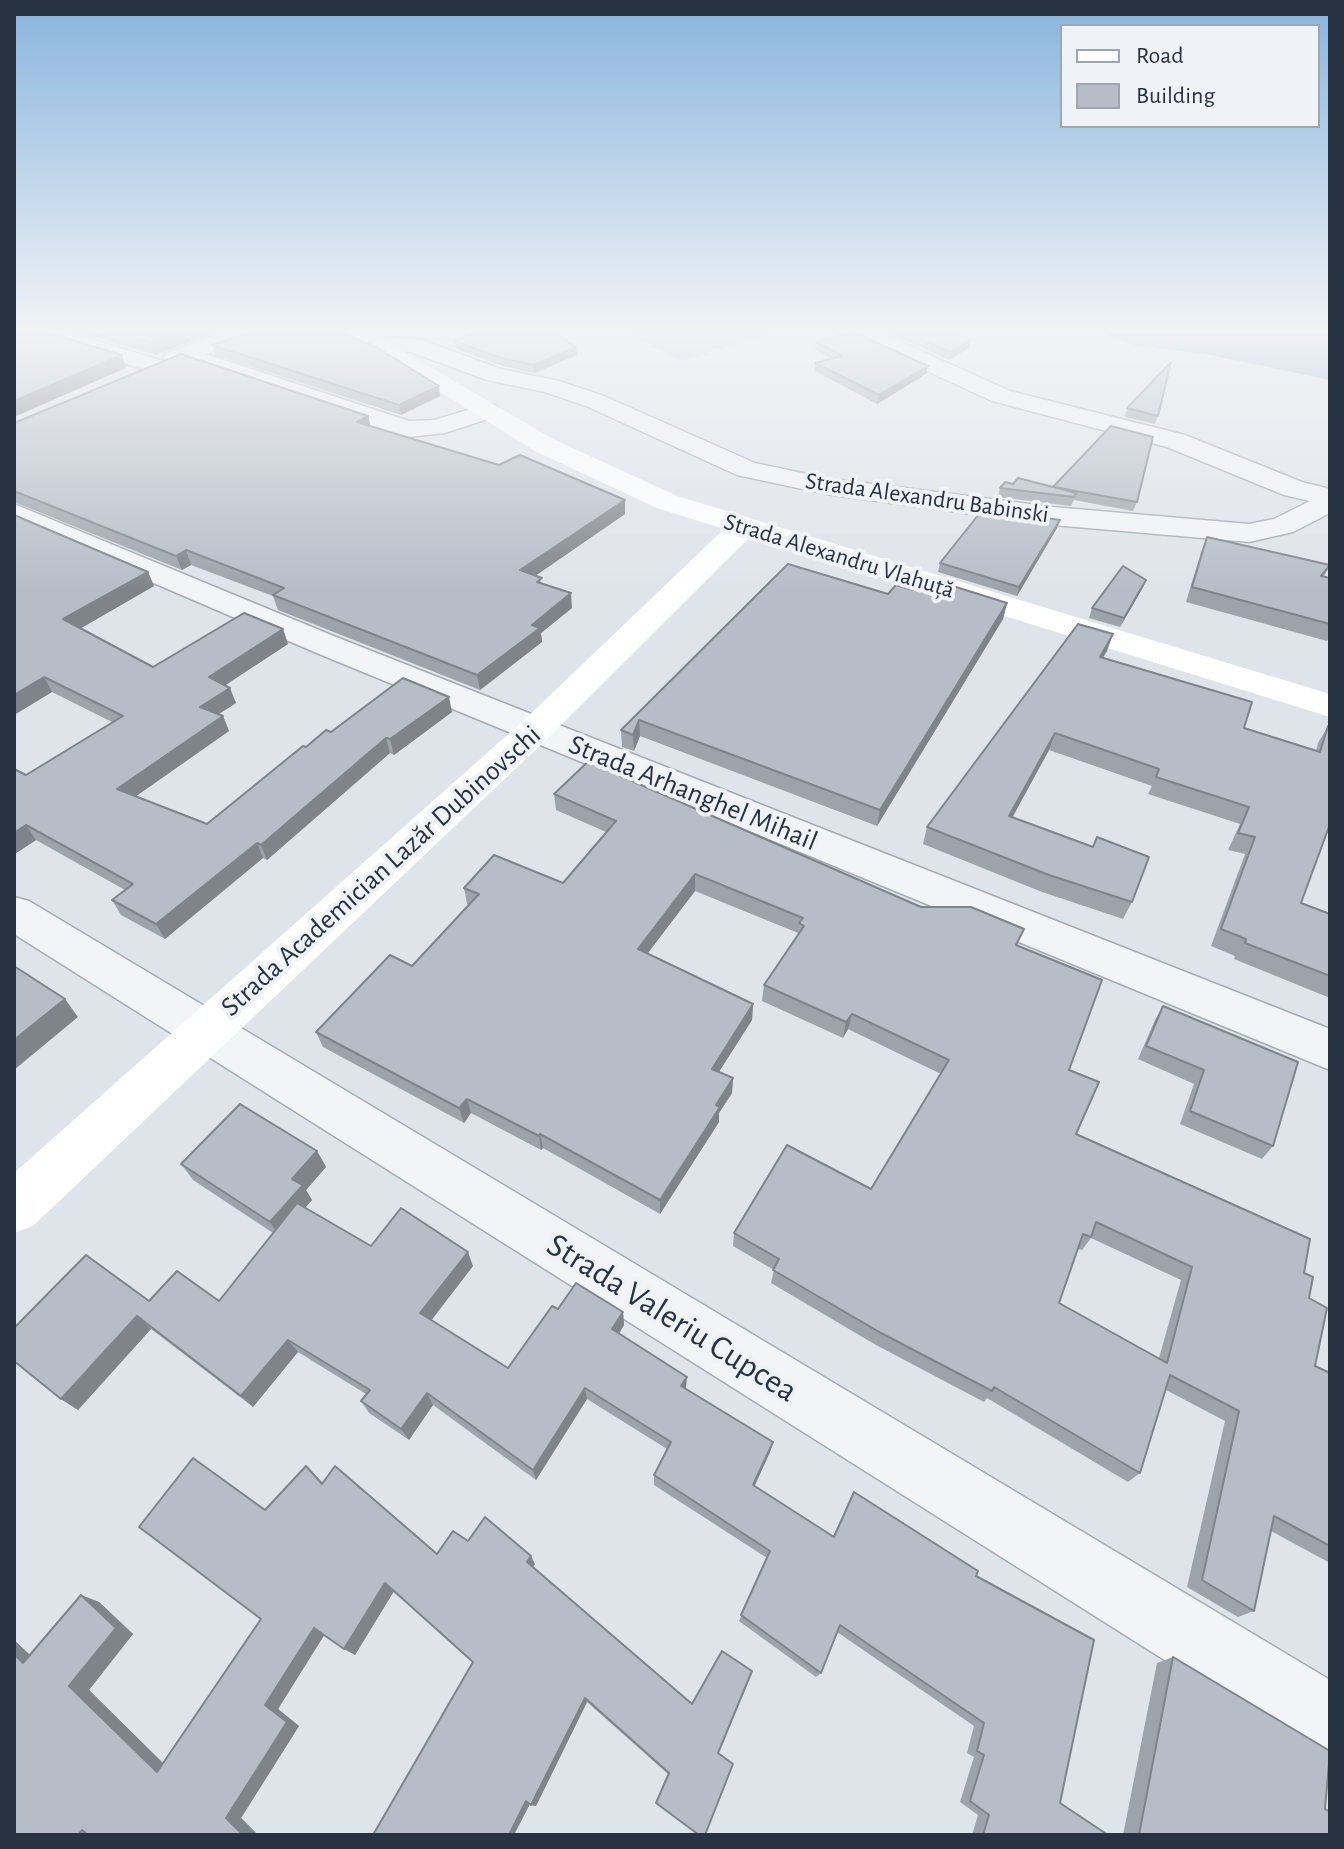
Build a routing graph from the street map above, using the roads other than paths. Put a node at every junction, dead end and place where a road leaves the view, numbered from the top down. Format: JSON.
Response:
{"nodes":[{"id":1,"x":367,"y":417,"type":"edge"},
{"id":2,"x":469,"y":417,"type":"edge"},
{"id":3,"x":498,"y":417,"type":"edge"},
{"id":4,"x":631,"y":417,"type":"edge"},
{"id":5,"x":1084,"y":417,"type":"edge"},
{"id":6,"x":1330,"y":499,"type":"edge"},
{"id":7,"x":14,"y":513,"type":"edge"},
{"id":8,"x":743,"y":527,"type":"junction"},
{"id":9,"x":1330,"y":706,"type":"edge"},
{"id":10,"x":536,"y":729,"type":"junction"},
{"id":11,"x":14,"y":913,"type":"edge"},
{"id":12,"x":205,"y":1032,"type":"junction"},
{"id":13,"x":1330,"y":1050,"type":"edge"},
{"id":14,"x":14,"y":1208,"type":"edge"},
{"id":15,"x":1330,"y":1722,"type":"edge"}],
"edges":[{"from":1,"to":2,"type":"street"},
{"from":3,"to":8,"type":"street","name":"Strada Аlexandru Vlahuță"},
{"from":4,"to":6,"type":"street","name":"Strada Alexandru Babinski"},
{"from":5,"to":6,"type":"street","name":"Strada Alexandru Babinski"},
{"from":7,"to":10,"type":"street","name":"Strada Arhanghel Mihail"},
{"from":8,"to":9,"type":"street","name":"Strada Аlexandru Vlahuță"},
{"from":8,"to":10,"type":"street","name":"Strada Academician Lazăr Dubinovschi"},
{"from":10,"to":12,"type":"street","name":"Strada Academician Lazăr Dubinovschi"},
{"from":10,"to":13,"type":"street","name":"Strada Arhanghel Mihail"},
{"from":11,"to":12,"type":"street","name":"Strada Valeriu Cupcea"},
{"from":12,"to":14,"type":"street","name":"Strada Academician Lazăr Dubinovschi"},
{"from":12,"to":15,"type":"street","name":"Strada Valeriu Cupcea"}]}
